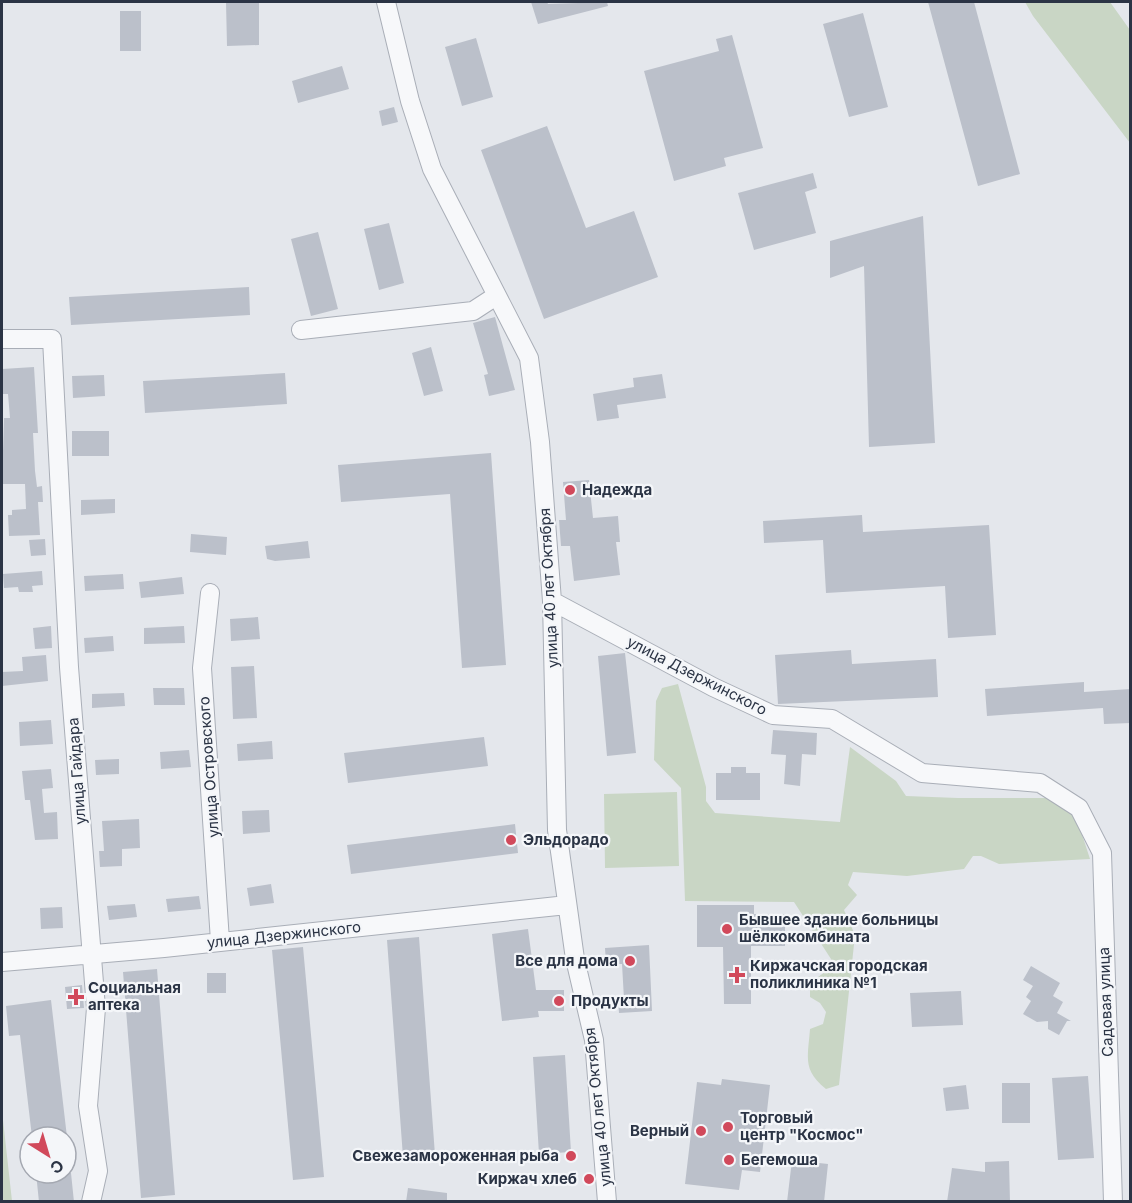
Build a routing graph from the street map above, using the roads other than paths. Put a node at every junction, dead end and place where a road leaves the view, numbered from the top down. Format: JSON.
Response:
{"nodes":[{"id":1,"x":386,"y":2,"type":"edge"},
{"id":2,"x":495,"y":296,"type":"junction"},
{"id":3,"x":301,"y":330,"type":"dead end"},
{"id":4,"x":2,"y":339,"type":"edge"},
{"id":5,"x":210,"y":593,"type":"dead end"},
{"id":6,"x":552,"y":601,"type":"junction"},
{"id":7,"x":1079,"y":808,"type":"joint"},
{"id":8,"x":567,"y":905,"type":"junction"},
{"id":9,"x":220,"y":941,"type":"junction"},
{"id":10,"x":91,"y":954,"type":"junction"},
{"id":11,"x":2,"y":962,"type":"edge"},
{"id":12,"x":91,"y":1202,"type":"edge"},
{"id":13,"x":607,"y":1202,"type":"edge"},
{"id":14,"x":1113,"y":1202,"type":"edge"}],
"edges":[{"from":1,"to":2,"type":"street","name":"улица 40 лет Октября"},
{"from":2,"to":3,"type":"street"},
{"from":2,"to":6,"type":"street","name":"улица 40 лет Октября"},
{"from":4,"to":10,"type":"street","name":"улица Гайдара"},
{"from":5,"to":9,"type":"street","name":"улица Островского"},
{"from":6,"to":7,"type":"street","name":"улица Дзержинского"},
{"from":6,"to":8,"type":"street","name":"улица 40 лет Октября"},
{"from":7,"to":14,"type":"street","name":"Садовая улица"},
{"from":8,"to":9,"type":"street","name":"улица Дзержинского"},
{"from":8,"to":13,"type":"street","name":"улица 40 лет Октября"},
{"from":9,"to":10,"type":"street","name":"улица Дзержинского"},
{"from":10,"to":11,"type":"street","name":"улица Дзержинского"},
{"from":10,"to":12,"type":"street","name":"улица Гайдара"}]}
